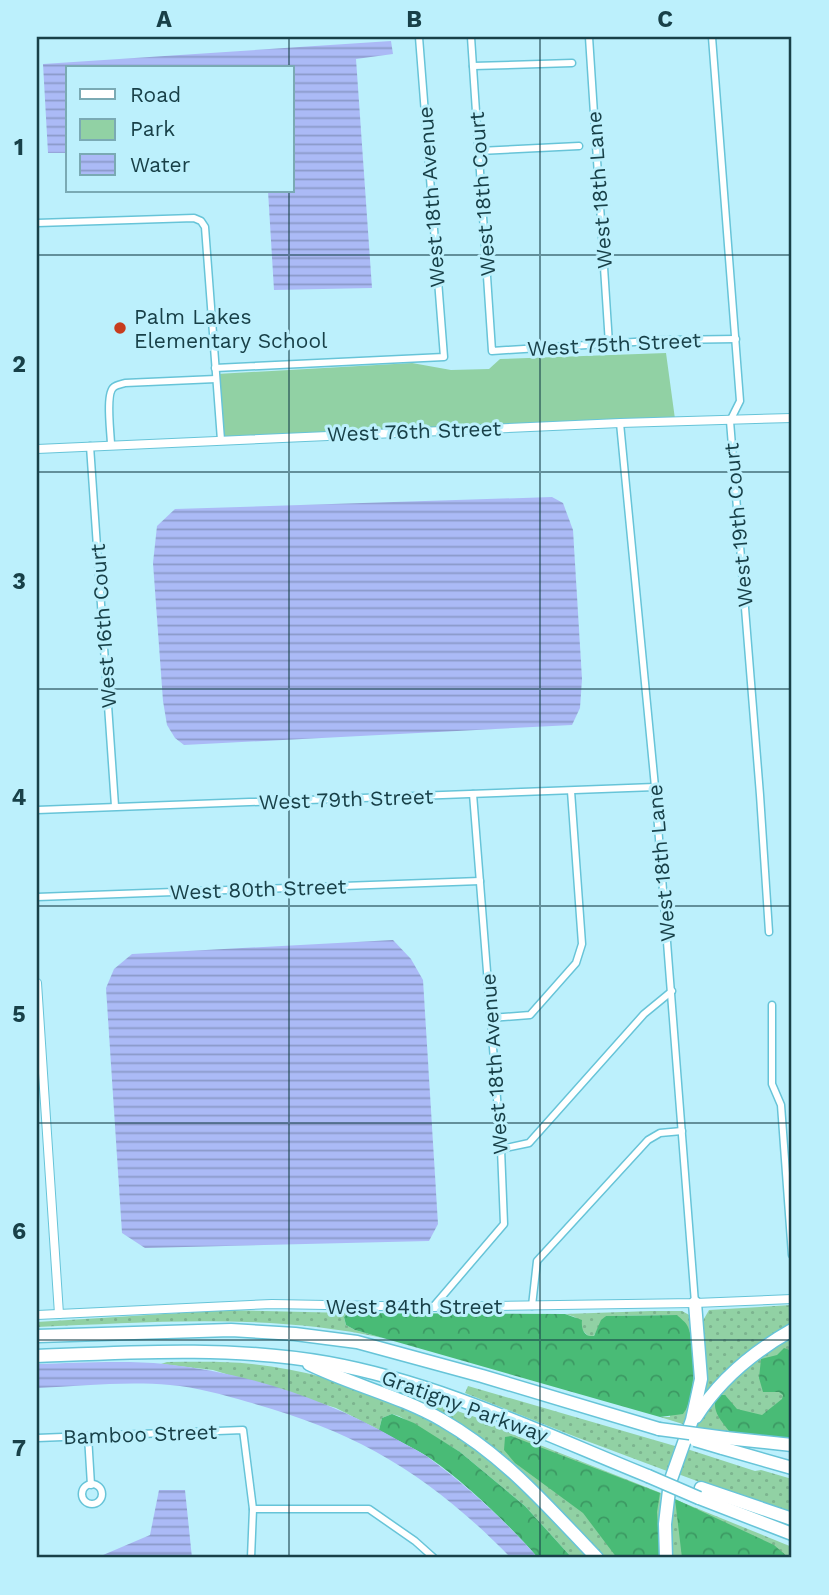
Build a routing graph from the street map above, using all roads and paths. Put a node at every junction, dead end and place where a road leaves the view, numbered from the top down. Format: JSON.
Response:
{"nodes":[{"id":1,"x":419,"y":37,"type":"edge"},
{"id":2,"x":471,"y":37,"type":"edge"},
{"id":3,"x":589,"y":37,"type":"edge"},
{"id":4,"x":712,"y":37,"type":"edge"},
{"id":5,"x":572,"y":63,"type":"dead end"},
{"id":6,"x":473,"y":66,"type":"junction"},
{"id":7,"x":579,"y":146,"type":"dead end"},
{"id":8,"x":479,"y":152,"type":"junction"},
{"id":9,"x":37,"y":223,"type":"edge"},
{"id":10,"x":736,"y":339,"type":"junction"},
{"id":11,"x":609,"y":344,"type":"junction"},
{"id":12,"x":492,"y":351,"type":"joint"},
{"id":13,"x":215,"y":368,"type":"junction"},
{"id":14,"x":216,"y":379,"type":"junction"},
{"id":15,"x":792,"y":418,"type":"edge"},
{"id":16,"x":730,"y":421,"type":"junction"},
{"id":17,"x":620,"y":423,"type":"junction"},
{"id":18,"x":221,"y":440,"type":"junction"},
{"id":19,"x":111,"y":445,"type":"junction"},
{"id":20,"x":90,"y":446,"type":"junction"},
{"id":21,"x":37,"y":449,"type":"edge"},
{"id":22,"x":655,"y":787,"type":"junction"},
{"id":23,"x":571,"y":791,"type":"junction"},
{"id":24,"x":473,"y":794,"type":"junction"},
{"id":25,"x":115,"y":806,"type":"junction"},
{"id":26,"x":37,"y":810,"type":"edge"},
{"id":27,"x":480,"y":881,"type":"junction"},
{"id":28,"x":37,"y":897,"type":"edge"},
{"id":29,"x":769,"y":932,"type":"dead end"},
{"id":30,"x":37,"y":982,"type":"edge"},
{"id":31,"x":672,"y":991,"type":"junction"},
{"id":32,"x":772,"y":1004,"type":"dead end"},
{"id":33,"x":38,"y":1017,"type":"edge"},
{"id":34,"x":491,"y":1018,"type":"junction"},
{"id":35,"x":681,"y":1130,"type":"junction"},
{"id":36,"x":501,"y":1149,"type":"junction"},
{"id":37,"x":792,"y":1255,"type":"edge"},
{"id":38,"x":792,"y":1299,"type":"edge"},
{"id":39,"x":695,"y":1303,"type":"junction"},
{"id":40,"x":532,"y":1306,"type":"junction"},
{"id":41,"x":433,"y":1307,"type":"junction"},
{"id":42,"x":59,"y":1314,"type":"junction"},
{"id":43,"x":37,"y":1315,"type":"edge"},
{"id":44,"x":792,"y":1330,"type":"edge"},
{"id":45,"x":37,"y":1336,"type":"edge"},
{"id":46,"x":37,"y":1356,"type":"edge"},
{"id":47,"x":299,"y":1359,"type":"junction"},
{"id":48,"x":689,"y":1430,"type":"junction"},
{"id":49,"x":89,"y":1436,"type":"junction"},
{"id":50,"x":37,"y":1438,"type":"edge"},
{"id":51,"x":724,"y":1443,"type":"junction"},
{"id":52,"x":792,"y":1445,"type":"edge"},
{"id":53,"x":792,"y":1468,"type":"edge"},
{"id":54,"x":91,"y":1485,"type":"dead end"},
{"id":55,"x":700,"y":1493,"type":"junction"},
{"id":56,"x":253,"y":1510,"type":"junction"},
{"id":57,"x":792,"y":1518,"type":"edge"},
{"id":58,"x":792,"y":1534,"type":"edge"},
{"id":59,"x":251,"y":1558,"type":"edge"},
{"id":60,"x":434,"y":1558,"type":"edge"},
{"id":61,"x":597,"y":1558,"type":"edge"},
{"id":62,"x":666,"y":1558,"type":"edge"}],
"edges":[{"from":1,"to":13,"type":"street","name":"West 18th Avenue"},
{"from":2,"to":6,"type":"street","name":"West 18th Court"},
{"from":3,"to":11,"type":"street","name":"West 18th Lane"},
{"from":4,"to":10,"type":"street","name":"West 19th Court"},
{"from":5,"to":6,"type":"street"},
{"from":6,"to":8,"type":"street","name":"West 18th Court"},
{"from":7,"to":8,"type":"street"},
{"from":8,"to":12,"type":"street","name":"West 18th Court"},
{"from":9,"to":13,"type":"street"},
{"from":10,"to":11,"type":"street","name":"West 75th Street"},
{"from":10,"to":16,"type":"street","name":"West 19th Court"},
{"from":11,"to":12,"type":"street","name":"West 75th Street"},
{"from":13,"to":14,"type":"street"},
{"from":14,"to":18,"type":"street"},
{"from":14,"to":19,"type":"street"},
{"from":15,"to":16,"type":"street","name":"West 76th Street"},
{"from":16,"to":17,"type":"street","name":"West 76th Street"},
{"from":16,"to":29,"type":"street","name":"West 19th Court"},
{"from":17,"to":18,"type":"street","name":"West 76th Street"},
{"from":17,"to":22,"type":"street","name":"West 18th Lane"},
{"from":18,"to":19,"type":"street","name":"West 76th Street"},
{"from":19,"to":20,"type":"street","name":"West 76th Street"},
{"from":20,"to":21,"type":"street","name":"West 76th Street"},
{"from":20,"to":25,"type":"street","name":"West 16th Court"},
{"from":22,"to":23,"type":"street","name":"West 79th Street"},
{"from":22,"to":31,"type":"street","name":"West 18th Lane"},
{"from":23,"to":24,"type":"street","name":"West 79th Street"},
{"from":23,"to":34,"type":"street"},
{"from":24,"to":25,"type":"street","name":"West 79th Street"},
{"from":24,"to":27,"type":"street","name":"West 18th Avenue"},
{"from":25,"to":26,"type":"street","name":"West 79th Street"},
{"from":27,"to":28,"type":"street","name":"West 80th Street"},
{"from":27,"to":34,"type":"street","name":"West 18th Avenue"},
{"from":30,"to":33,"type":"street"},
{"from":31,"to":35,"type":"street","name":"West 18th Lane"},
{"from":31,"to":36,"type":"street"},
{"from":32,"to":37,"type":"street"},
{"from":33,"to":42,"type":"street"},
{"from":34,"to":36,"type":"street","name":"West 18th Avenue"},
{"from":35,"to":39,"type":"street","name":"West 18th Lane"},
{"from":35,"to":40,"type":"street"},
{"from":36,"to":41,"type":"street","name":"West 18th Avenue"},
{"from":38,"to":39,"type":"street","name":"West 84th Street"},
{"from":39,"to":40,"type":"street","name":"West 84th Street"},
{"from":39,"to":48,"type":"highway"},
{"from":40,"to":41,"type":"street","name":"West 84th Street"},
{"from":41,"to":42,"type":"street","name":"West 84th Street"},
{"from":42,"to":43,"type":"street","name":"West 84th Street"},
{"from":44,"to":48,"type":"highway"},
{"from":45,"to":51,"type":"highway","name":"Gratigny Parkway","bridge":true},
{"from":46,"to":47,"type":"highway","name":"Gratigny Parkway"},
{"from":47,"to":55,"type":"highway","name":"Gratigny Parkway","bridge":true},
{"from":47,"to":61,"type":"highway"},
{"from":48,"to":62,"type":"highway"},
{"from":49,"to":50,"type":"street","name":"Bamboo Street"},
{"from":49,"to":54,"type":"street"},
{"from":49,"to":56,"type":"street","name":"Bamboo Street"},
{"from":51,"to":52,"type":"highway"},
{"from":51,"to":53,"type":"highway","name":"Gratigny Parkway"},
{"from":55,"to":57,"type":"highway"},
{"from":55,"to":58,"type":"highway"},
{"from":56,"to":59,"type":"street"},
{"from":56,"to":60,"type":"street"}]}
